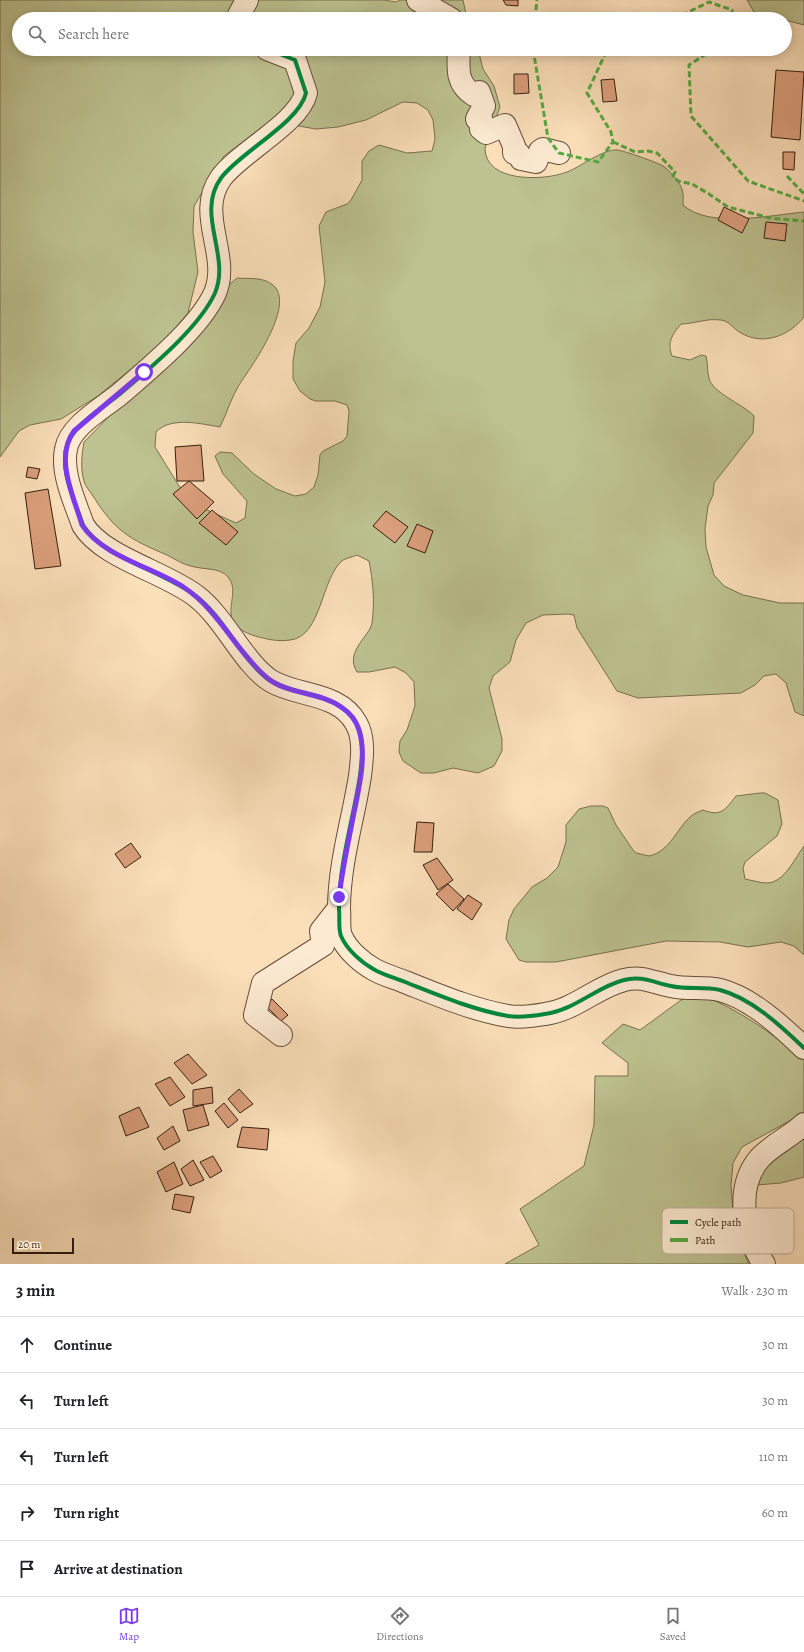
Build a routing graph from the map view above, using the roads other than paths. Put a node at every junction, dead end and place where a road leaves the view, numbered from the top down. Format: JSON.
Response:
{"nodes":[{"id":1,"x":247,"y":0,"type":"edge"},
{"id":2,"x":418,"y":0,"type":"edge"},
{"id":3,"x":241,"y":12,"type":"edge"},
{"id":4,"x":439,"y":12,"type":"edge"},
{"id":5,"x":285,"y":56,"type":"edge"},
{"id":6,"x":459,"y":56,"type":"edge"},
{"id":7,"x":559,"y":153,"type":"dead end"},
{"id":8,"x":339,"y":908,"type":"junction"},
{"id":9,"x":281,"y":1035,"type":"dead end"},
{"id":10,"x":804,"y":1048,"type":"edge"},
{"id":11,"x":804,"y":1124,"type":"edge"},
{"id":12,"x":744,"y":1208,"type":"edge"},
{"id":13,"x":758,"y":1254,"type":"edge"},
{"id":14,"x":764,"y":1264,"type":"edge"}],
"edges":[{"from":1,"to":3,"type":"street"},
{"from":2,"to":4,"type":"street"},
{"from":5,"to":8,"type":"street"},
{"from":6,"to":7,"type":"street"},
{"from":8,"to":9,"type":"street"},
{"from":8,"to":10,"type":"street"},
{"from":11,"to":12,"type":"street"},
{"from":13,"to":14,"type":"street"}]}
